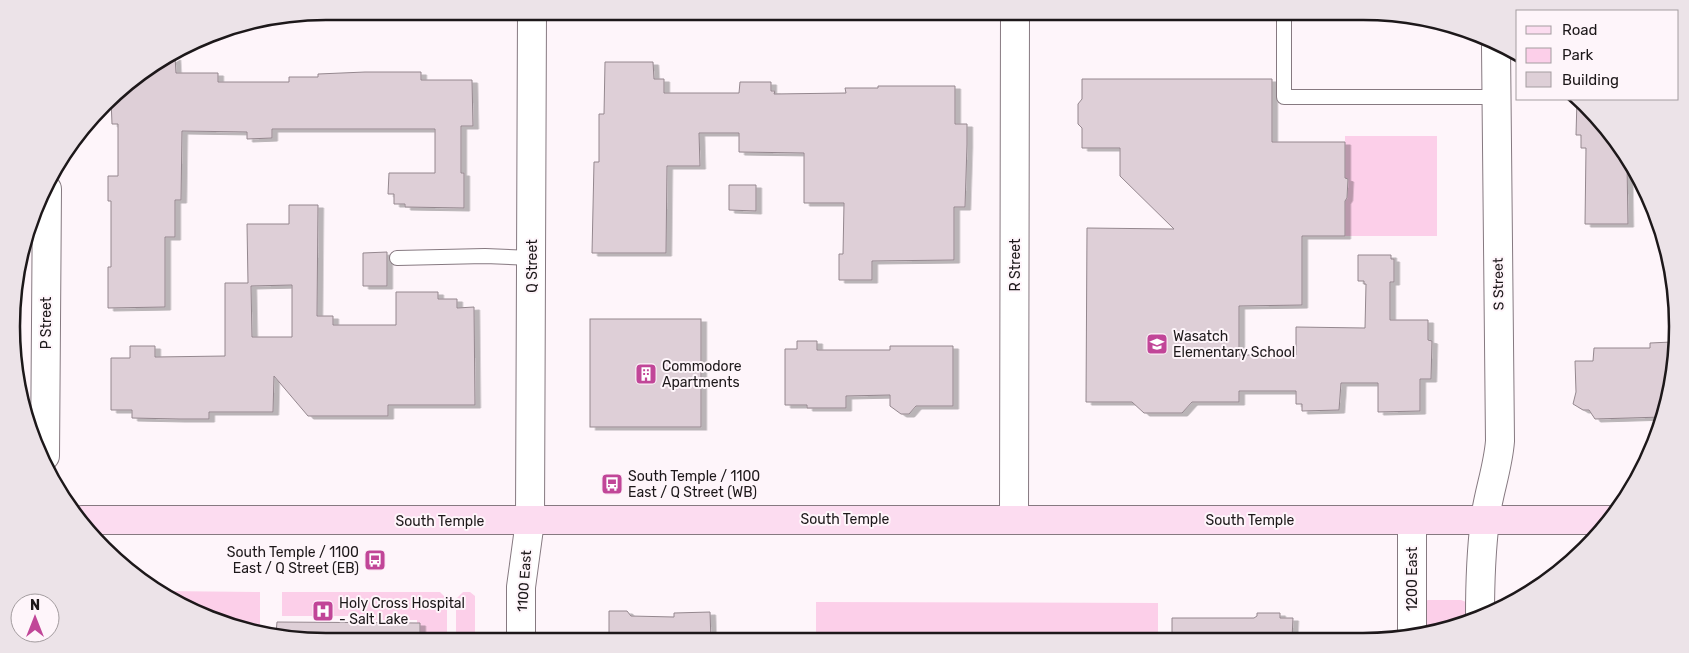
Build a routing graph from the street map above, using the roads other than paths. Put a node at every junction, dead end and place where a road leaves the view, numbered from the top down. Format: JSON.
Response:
{"nodes":[{"id":1,"x":532,"y":20,"type":"edge"},
{"id":2,"x":1015,"y":20,"type":"edge"},
{"id":3,"x":1284,"y":20,"type":"edge"},
{"id":4,"x":1496,"y":51,"type":"edge"},
{"id":5,"x":1496,"y":97,"type":"junction"},
{"id":6,"x":46,"y":203,"type":"edge"},
{"id":7,"x":397,"y":258,"type":"dead end"},
{"id":8,"x":532,"y":258,"type":"junction"},
{"id":9,"x":46,"y":450,"type":"edge"},
{"id":10,"x":1014,"y":519,"type":"junction"},
{"id":11,"x":89,"y":520,"type":"edge"},
{"id":12,"x":1485,"y":520,"type":"junction"},
{"id":13,"x":1600,"y":520,"type":"edge"},
{"id":14,"x":530,"y":521,"type":"junction"},
{"id":15,"x":1412,"y":521,"type":"junction"},
{"id":16,"x":1480,"y":610,"type":"edge"},
{"id":17,"x":1412,"y":629,"type":"edge"},
{"id":18,"x":521,"y":633,"type":"edge"}],
"edges":[{"from":1,"to":8,"type":"street","name":"Q Street"},
{"from":2,"to":10,"type":"street","name":"R Street"},
{"from":3,"to":5,"type":"lane"},
{"from":4,"to":5,"type":"street","name":"S Street"},
{"from":5,"to":12,"type":"street","name":"S Street"},
{"from":6,"to":9,"type":"street","name":"P Street"},
{"from":7,"to":8,"type":"lane"},
{"from":8,"to":14,"type":"street","name":"Q Street"},
{"from":10,"to":14,"type":"main road","name":"South Temple"},
{"from":10,"to":15,"type":"main road","name":"South Temple"},
{"from":11,"to":14,"type":"main road","name":"South Temple"},
{"from":12,"to":13,"type":"main road","name":"South Temple"},
{"from":12,"to":15,"type":"main road","name":"South Temple"},
{"from":12,"to":16,"type":"street"},
{"from":14,"to":18,"type":"street","name":"1100 East"},
{"from":15,"to":17,"type":"street","name":"1200 East"}]}
